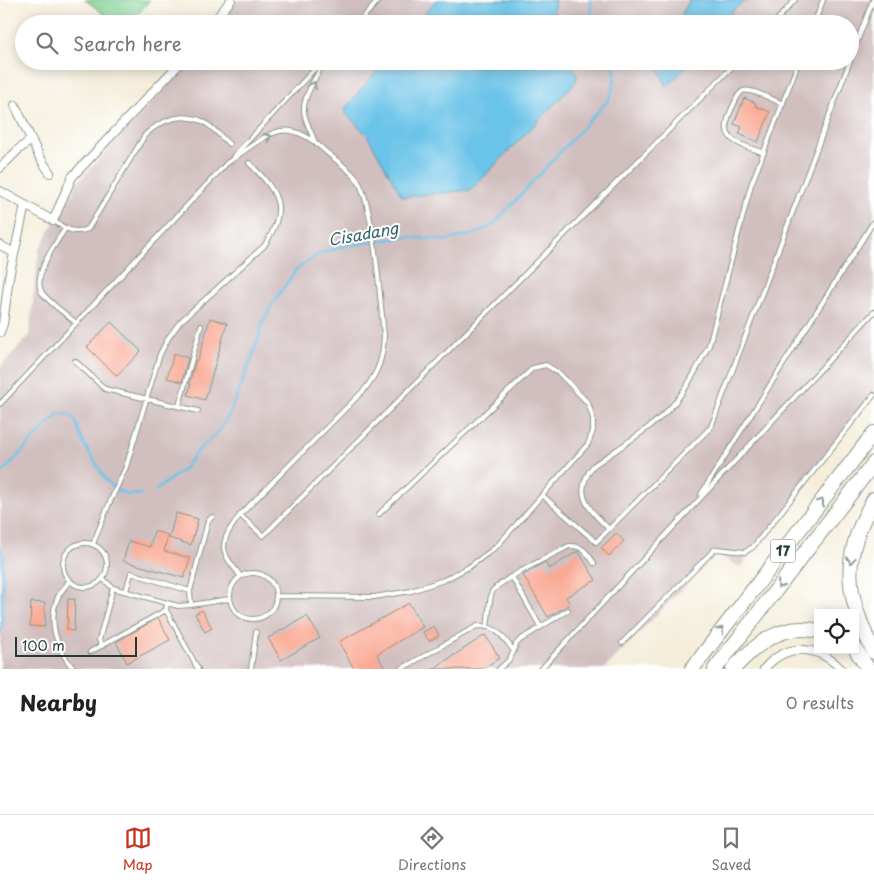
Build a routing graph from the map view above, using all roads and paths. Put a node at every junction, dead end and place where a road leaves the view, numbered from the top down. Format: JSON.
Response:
{"nodes":[{"id":1,"x":231,"y":0,"type":"edge"},
{"id":2,"x":379,"y":0,"type":"edge"},
{"id":3,"x":795,"y":0,"type":"edge"},
{"id":4,"x":823,"y":0,"type":"edge"},
{"id":5,"x":873,"y":0,"type":"edge"},
{"id":6,"x":219,"y":15,"type":"edge"},
{"id":7,"x":365,"y":15,"type":"edge"},
{"id":8,"x":781,"y":15,"type":"edge"},
{"id":9,"x":817,"y":15,"type":"edge"},
{"id":10,"x":859,"y":37,"type":"edge"},
{"id":11,"x":175,"y":70,"type":"edge"},
{"id":12,"x":315,"y":70,"type":"edge"},
{"id":13,"x":319,"y":70,"type":"edge"},
{"id":14,"x":729,"y":70,"type":"edge"},
{"id":15,"x":796,"y":70,"type":"edge"},
{"id":16,"x":846,"y":70,"type":"edge"},
{"id":17,"x":15,"y":104,"type":"dead end"},
{"id":18,"x":783,"y":104,"type":"junction"},
{"id":19,"x":31,"y":140,"type":"junction"},
{"id":20,"x":315,"y":142,"type":"junction"},
{"id":21,"x":229,"y":144,"type":"dead end"},
{"id":22,"x":764,"y":153,"type":"junction"},
{"id":23,"x":227,"y":163,"type":"junction"},
{"id":24,"x":249,"y":163,"type":"dead end"},
{"id":25,"x":0,"y":168,"type":"edge"},
{"id":26,"x":50,"y":173,"type":"dead end"},
{"id":27,"x":0,"y":190,"type":"edge"},
{"id":28,"x":25,"y":205,"type":"junction"},
{"id":29,"x":51,"y":220,"type":"junction"},
{"id":30,"x":874,"y":221,"type":"edge"},
{"id":31,"x":65,"y":229,"type":"junction"},
{"id":32,"x":0,"y":245,"type":"edge"},
{"id":33,"x":14,"y":253,"type":"junction"},
{"id":34,"x":3,"y":305,"type":"edge"},
{"id":35,"x":874,"y":312,"type":"edge"},
{"id":36,"x":76,"y":323,"type":"junction"},
{"id":37,"x":201,"y":326,"type":"dead end"},
{"id":38,"x":0,"y":332,"type":"edge"},
{"id":39,"x":75,"y":360,"type":"dead end"},
{"id":40,"x":874,"y":395,"type":"edge"},
{"id":41,"x":147,"y":398,"type":"junction"},
{"id":42,"x":0,"y":404,"type":"edge"},
{"id":43,"x":178,"y":406,"type":"junction"},
{"id":44,"x":198,"y":411,"type":"dead end"},
{"id":45,"x":874,"y":433,"type":"edge"},
{"id":46,"x":874,"y":463,"type":"edge"},
{"id":47,"x":542,"y":495,"type":"junction"},
{"id":48,"x":874,"y":499,"type":"edge"},
{"id":49,"x":696,"y":502,"type":"junction"},
{"id":50,"x":379,"y":514,"type":"dead end"},
{"id":51,"x":240,"y":515,"type":"junction"},
{"id":52,"x":212,"y":517,"type":"dead end"},
{"id":53,"x":609,"y":529,"type":"junction"},
{"id":54,"x":93,"y":544,"type":"junction"},
{"id":55,"x":594,"y":563,"type":"dead end"},
{"id":56,"x":240,"y":576,"type":"junction"},
{"id":57,"x":512,"y":577,"type":"junction"},
{"id":58,"x":103,"y":579,"type":"junction"},
{"id":59,"x":69,"y":581,"type":"junction"},
{"id":60,"x":113,"y":588,"type":"junction"},
{"id":61,"x":190,"y":590,"type":"junction"},
{"id":62,"x":126,"y":591,"type":"junction"},
{"id":63,"x":276,"y":596,"type":"junction"},
{"id":64,"x":229,"y":600,"type":"junction"},
{"id":65,"x":167,"y":603,"type":"junction"},
{"id":66,"x":191,"y":605,"type":"junction"},
{"id":67,"x":166,"y":610,"type":"junction"},
{"id":68,"x":568,"y":610,"type":"dead end"},
{"id":69,"x":487,"y":626,"type":"junction"},
{"id":70,"x":540,"y":626,"type":"junction"},
{"id":71,"x":814,"y":630,"type":"edge"},
{"id":72,"x":256,"y":632,"type":"dead end"},
{"id":73,"x":622,"y":643,"type":"dead end"},
{"id":74,"x":102,"y":646,"type":"junction"},
{"id":75,"x":514,"y":651,"type":"junction"},
{"id":76,"x":90,"y":652,"type":"dead end"},
{"id":77,"x":874,"y":652,"type":"edge"},
{"id":78,"x":859,"y":654,"type":"edge"},
{"id":79,"x":74,"y":669,"type":"edge"},
{"id":80,"x":198,"y":669,"type":"edge"},
{"id":81,"x":251,"y":669,"type":"edge"},
{"id":82,"x":400,"y":669,"type":"edge"},
{"id":83,"x":499,"y":669,"type":"edge"},
{"id":84,"x":540,"y":669,"type":"edge"},
{"id":85,"x":692,"y":669,"type":"edge"},
{"id":86,"x":716,"y":669,"type":"edge"},
{"id":87,"x":734,"y":669,"type":"edge"},
{"id":88,"x":764,"y":669,"type":"edge"},
{"id":89,"x":841,"y":669,"type":"edge"},
{"id":90,"x":868,"y":669,"type":"edge"}],
"edges":[{"from":1,"to":6,"type":"street"},
{"from":2,"to":7,"type":"lane"},
{"from":3,"to":8,"type":"lane"},
{"from":4,"to":9,"type":"lane"},
{"from":5,"to":10,"type":"lane"},
{"from":11,"to":29,"type":"street"},
{"from":12,"to":23,"type":"lane"},
{"from":20,"to":13,"type":"lane","one_way":true},
{"from":14,"to":51,"type":"lane"},
{"from":15,"to":18,"type":"lane"},
{"from":16,"to":53,"type":"lane"},
{"from":17,"to":19,"type":"street"},
{"from":18,"to":22,"type":"lane"},
{"from":18,"to":22,"type":"lane"},
{"from":19,"to":25,"type":"street"},
{"from":19,"to":26,"type":"street"},
{"from":23,"to":20,"type":"lane","one_way":true},
{"from":20,"to":51,"type":"lane"},
{"from":21,"to":31,"type":"lane"},
{"from":22,"to":53,"type":"lane"},
{"from":23,"to":36,"type":"lane"},
{"from":24,"to":41,"type":"lane"},
{"from":27,"to":28,"type":"street"},
{"from":28,"to":29,"type":"street"},
{"from":28,"to":33,"type":"street"},
{"from":29,"to":31,"type":"lane"},
{"from":30,"to":49,"type":"lane"},
{"from":31,"to":36,"type":"lane"},
{"from":32,"to":33,"type":"street"},
{"from":33,"to":34,"type":"street"},
{"from":34,"to":38,"type":"street"},
{"from":35,"to":49,"type":"lane"},
{"from":36,"to":42,"type":"lane"},
{"from":37,"to":43,"type":"lane"},
{"from":39,"to":41,"type":"lane"},
{"from":40,"to":73,"type":"lane"},
{"from":41,"to":43,"type":"lane"},
{"from":41,"to":54,"type":"lane"},
{"from":43,"to":44,"type":"lane"},
{"from":85,"to":45,"type":"highway","number":"17","one_way":true},
{"from":46,"to":86,"type":"highway","number":"17","one_way":true},
{"from":47,"to":50,"type":"lane"},
{"from":47,"to":53,"type":"lane"},
{"from":47,"to":63,"type":"lane"},
{"from":48,"to":77,"type":"highway","one_way":true},
{"from":49,"to":84,"type":"lane"},
{"from":51,"to":56,"type":"lane"},
{"from":52,"to":61,"type":"lane"},
{"from":54,"to":58,"type":"lane"},
{"from":54,"to":59,"type":"lane"},
{"from":55,"to":57,"type":"lane"},
{"from":56,"to":63,"type":"lane"},
{"from":56,"to":64,"type":"lane"},
{"from":57,"to":69,"type":"lane"},
{"from":57,"to":70,"type":"lane"},
{"from":58,"to":59,"type":"lane"},
{"from":58,"to":60,"type":"lane"},
{"from":59,"to":79,"type":"lane"},
{"from":60,"to":62,"type":"lane"},
{"from":60,"to":74,"type":"lane"},
{"from":61,"to":62,"type":"lane"},
{"from":61,"to":66,"type":"lane"},
{"from":62,"to":65,"type":"lane"},
{"from":63,"to":64,"type":"lane"},
{"from":64,"to":66,"type":"lane"},
{"from":65,"to":66,"type":"lane"},
{"from":65,"to":67,"type":"lane"},
{"from":67,"to":74,"type":"lane"},
{"from":67,"to":80,"type":"lane"},
{"from":68,"to":70,"type":"lane"},
{"from":69,"to":75,"type":"lane"},
{"from":69,"to":82,"type":"lane"},
{"from":70,"to":75,"type":"lane"},
{"from":71,"to":87,"type":"highway"},
{"from":72,"to":81,"type":"lane"},
{"from":74,"to":76,"type":"lane"},
{"from":75,"to":83,"type":"lane"},
{"from":78,"to":90,"type":"highway"},
{"from":88,"to":89,"type":"street"}]}
